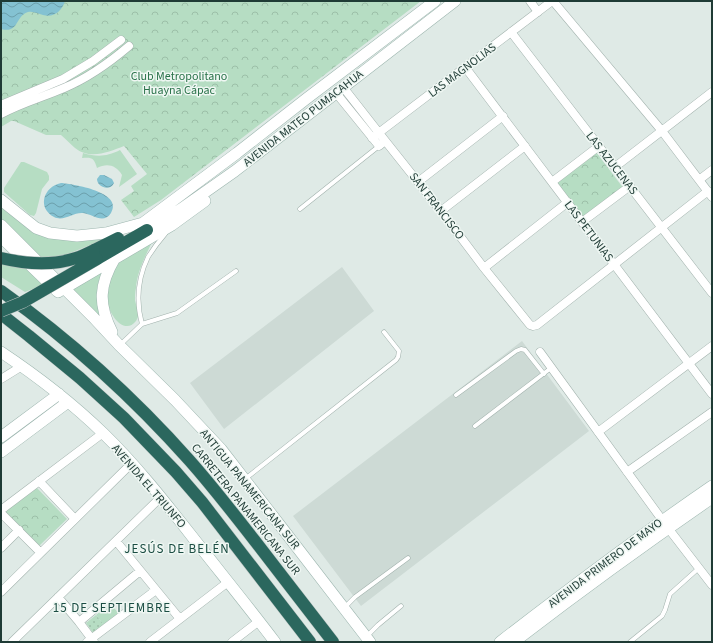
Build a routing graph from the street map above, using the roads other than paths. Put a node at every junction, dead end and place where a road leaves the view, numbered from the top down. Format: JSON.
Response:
{"nodes":[{"id":1,"x":435,"y":1,"type":"edge"},
{"id":2,"x":455,"y":1,"type":"edge"},
{"id":3,"x":530,"y":1,"type":"edge"},
{"id":4,"x":553,"y":1,"type":"edge"},
{"id":5,"x":538,"y":12,"type":"junction"},
{"id":6,"x":511,"y":32,"type":"junction"},
{"id":7,"x":121,"y":40,"type":"dead end"},
{"id":8,"x":129,"y":46,"type":"dead end"},
{"id":9,"x":465,"y":67,"type":"junction"},
{"id":10,"x":340,"y":90,"type":"junction"},
{"id":11,"x":712,"y":92,"type":"edge"},
{"id":12,"x":1,"y":105,"type":"edge"},
{"id":13,"x":1,"y":114,"type":"edge"},
{"id":14,"x":503,"y":116,"type":"junction"},
{"id":15,"x":294,"y":125,"type":"junction"},
{"id":16,"x":662,"y":131,"type":"junction"},
{"id":17,"x":375,"y":136,"type":"junction"},
{"id":18,"x":382,"y":144,"type":"junction"},
{"id":19,"x":525,"y":146,"type":"junction"},
{"id":20,"x":599,"y":146,"type":"junction"},
{"id":21,"x":615,"y":167,"type":"junction"},
{"id":22,"x":712,"y":170,"type":"edge"},
{"id":23,"x":699,"y":180,"type":"junction"},
{"id":24,"x":418,"y":182,"type":"junction"},
{"id":25,"x":552,"y":182,"type":"junction"},
{"id":26,"x":630,"y":186,"type":"junction"},
{"id":27,"x":710,"y":194,"type":"edge"},
{"id":28,"x":1,"y":200,"type":"edge"},
{"id":29,"x":568,"y":202,"type":"junction"},
{"id":30,"x":300,"y":209,"type":"dead end"},
{"id":31,"x":441,"y":211,"type":"junction"},
{"id":32,"x":582,"y":222,"type":"junction"},
{"id":33,"x":1,"y":225,"type":"edge"},
{"id":34,"x":172,"y":225,"type":"junction"},
{"id":35,"x":145,"y":227,"type":"junction"},
{"id":36,"x":661,"y":227,"type":"junction"},
{"id":37,"x":1,"y":237,"type":"edge"},
{"id":38,"x":95,"y":255,"type":"junction"},
{"id":39,"x":1,"y":258,"type":"edge"},
{"id":40,"x":116,"y":258,"type":"junction"},
{"id":41,"x":614,"y":264,"type":"junction"},
{"id":42,"x":484,"y":268,"type":"junction"},
{"id":43,"x":236,"y":271,"type":"dead end"},
{"id":44,"x":61,"y":290,"type":"junction"},
{"id":45,"x":1,"y":291,"type":"edge"},
{"id":46,"x":712,"y":293,"type":"edge"},
{"id":47,"x":1,"y":311,"type":"edge"},
{"id":48,"x":1,"y":314,"type":"edge"},
{"id":49,"x":142,"y":324,"type":"junction"},
{"id":50,"x":384,"y":332,"type":"dead end"},
{"id":51,"x":119,"y":345,"type":"junction"},
{"id":52,"x":712,"y":346,"type":"edge"},
{"id":53,"x":1,"y":352,"type":"edge"},
{"id":54,"x":540,"y":352,"type":"dead end"},
{"id":55,"x":689,"y":363,"type":"junction"},
{"id":56,"x":22,"y":366,"type":"junction"},
{"id":57,"x":552,"y":368,"type":"junction"},
{"id":58,"x":544,"y":374,"type":"junction"},
{"id":59,"x":1,"y":379,"type":"edge"},
{"id":60,"x":59,"y":394,"type":"junction"},
{"id":61,"x":712,"y":394,"type":"edge"},
{"id":62,"x":456,"y":395,"type":"dead end"},
{"id":63,"x":68,"y":402,"type":"junction"},
{"id":64,"x":712,"y":412,"type":"edge"},
{"id":65,"x":475,"y":426,"type":"dead end"},
{"id":66,"x":598,"y":432,"type":"junction"},
{"id":67,"x":103,"y":433,"type":"junction"},
{"id":68,"x":1,"y":437,"type":"edge"},
{"id":69,"x":1,"y":452,"type":"edge"},
{"id":70,"x":132,"y":463,"type":"junction"},
{"id":71,"x":627,"y":472,"type":"junction"},
{"id":72,"x":244,"y":479,"type":"junction"},
{"id":73,"x":39,"y":481,"type":"junction"},
{"id":74,"x":712,"y":486,"type":"edge"},
{"id":75,"x":161,"y":497,"type":"junction"},
{"id":76,"x":712,"y":498,"type":"edge"},
{"id":77,"x":1,"y":511,"type":"edge"},
{"id":78,"x":75,"y":519,"type":"junction"},
{"id":79,"x":665,"y":524,"type":"junction"},
{"id":80,"x":19,"y":530,"type":"junction"},
{"id":81,"x":116,"y":541,"type":"junction"},
{"id":82,"x":1,"y":548,"type":"edge"},
{"id":83,"x":40,"y":552,"type":"junction"},
{"id":84,"x":408,"y":558,"type":"dead end"},
{"id":85,"x":699,"y":568,"type":"junction"},
{"id":86,"x":140,"y":571,"type":"junction"},
{"id":87,"x":228,"y":582,"type":"junction"},
{"id":88,"x":712,"y":585,"type":"edge"},
{"id":89,"x":156,"y":590,"type":"junction"},
{"id":90,"x":1,"y":592,"type":"edge"},
{"id":91,"x":58,"y":597,"type":"junction"},
{"id":92,"x":402,"y":606,"type":"dead end"},
{"id":93,"x":344,"y":609,"type":"junction"},
{"id":94,"x":180,"y":619,"type":"junction"},
{"id":95,"x":259,"y":621,"type":"junction"},
{"id":96,"x":79,"y":622,"type":"junction"},
{"id":97,"x":368,"y":640,"type":"edge"},
{"id":98,"x":91,"y":641,"type":"edge"},
{"id":99,"x":12,"y":642,"type":"edge"},
{"id":100,"x":150,"y":642,"type":"edge"},
{"id":101,"x":232,"y":642,"type":"edge"},
{"id":102,"x":275,"y":642,"type":"edge"},
{"id":103,"x":310,"y":642,"type":"edge"},
{"id":104,"x":333,"y":642,"type":"edge"},
{"id":105,"x":500,"y":642,"type":"edge"},
{"id":106,"x":514,"y":642,"type":"edge"},
{"id":107,"x":630,"y":642,"type":"edge"}],
"edges":[{"from":1,"to":35,"type":"main road","name":"AVENIDA MATEO PUMACAHUA"},
{"from":2,"to":10,"type":"main road","name":"AVENIDA MATEO PUMACAHUA"},
{"from":3,"to":5,"type":"street"},
{"from":4,"to":5,"type":"street","name":"LAS MAGNOLIAS"},
{"from":4,"to":16,"type":"street"},
{"from":5,"to":6,"type":"street","name":"LAS MAGNOLIAS"},
{"from":6,"to":9,"type":"street","name":"LAS MAGNOLIAS"},
{"from":6,"to":20,"type":"street","name":"LAS AZUCENAS"},
{"from":7,"to":12,"type":"street"},
{"from":8,"to":13,"type":"street"},
{"from":9,"to":14,"type":"street","name":"LAS PETUNIAS"},
{"from":9,"to":17,"type":"street","name":"LAS MAGNOLIAS"},
{"from":10,"to":15,"type":"main road","name":"AVENIDA MATEO PUMACAHUA"},
{"from":10,"to":17,"type":"street","name":"SAN FRANCISCO"},
{"from":11,"to":16,"type":"street"},
{"from":14,"to":19,"type":"street","name":"LAS PETUNIAS"},
{"from":14,"to":24,"type":"street"},
{"from":15,"to":34,"type":"main road"},
{"from":15,"to":35,"type":"main road","name":"AVENIDA MATEO PUMACAHUA"},
{"from":16,"to":21,"type":"street"},
{"from":16,"to":23,"type":"street"},
{"from":17,"to":18,"type":"street","name":"SAN FRANCISCO"},
{"from":18,"to":24,"type":"street","name":"SAN FRANCISCO"},
{"from":18,"to":30,"type":"lane"},
{"from":19,"to":25,"type":"street","name":"LAS PETUNIAS"},
{"from":19,"to":31,"type":"street"},
{"from":20,"to":21,"type":"street","name":"LAS AZUCENAS"},
{"from":20,"to":25,"type":"street"},
{"from":21,"to":26,"type":"street","name":"LAS AZUCENAS"},
{"from":22,"to":23,"type":"street"},
{"from":23,"to":27,"type":"street"},
{"from":24,"to":31,"type":"street","name":"SAN FRANCISCO"},
{"from":25,"to":29,"type":"street","name":"LAS PETUNIAS"},
{"from":26,"to":32,"type":"street"},
{"from":26,"to":36,"type":"street","name":"LAS AZUCENAS"},
{"from":27,"to":36,"type":"street"},
{"from":28,"to":35,"type":"main road"},
{"from":29,"to":32,"type":"street","name":"LAS PETUNIAS"},
{"from":29,"to":42,"type":"street"},
{"from":31,"to":42,"type":"street","name":"SAN FRANCISCO"},
{"from":32,"to":41,"type":"street","name":"LAS PETUNIAS"},
{"from":33,"to":44,"type":"main road"},
{"from":34,"to":40,"type":"main road"},
{"from":34,"to":49,"type":"lane"},
{"from":35,"to":38,"type":"highway"},
{"from":36,"to":41,"type":"street"},
{"from":36,"to":46,"type":"street","name":"LAS AZUCENAS"},
{"from":37,"to":44,"type":"main road"},
{"from":38,"to":39,"type":"highway","bridge":true},
{"from":38,"to":47,"type":"highway","bridge":true},
{"from":40,"to":44,"type":"main road"},
{"from":40,"to":51,"type":"main road"},
{"from":41,"to":42,"type":"street","name":"SAN FRANCISCO"},
{"from":41,"to":55,"type":"street","name":"LAS PETUNIAS"},
{"from":43,"to":49,"type":"lane"},
{"from":44,"to":51,"type":"main road","name":"ANTIGUA PANAMERICANA SUR"},
{"from":45,"to":104,"type":"highway","name":"CARRETERA PANAMERICANA SUR"},
{"from":48,"to":103,"type":"highway"},
{"from":49,"to":51,"type":"lane"},
{"from":50,"to":72,"type":"lane"},
{"from":51,"to":72,"type":"main road","name":"ANTIGUA PANAMERICANA SUR"},
{"from":52,"to":55,"type":"street"},
{"from":53,"to":56,"type":"main road","name":"AVENIDA EL TRIUNFO"},
{"from":54,"to":57,"type":"street"},
{"from":55,"to":61,"type":"street","name":"LAS PETUNIAS"},
{"from":55,"to":66,"type":"street"},
{"from":56,"to":59,"type":"street"},
{"from":56,"to":60,"type":"main road","name":"AVENIDA EL TRIUNFO"},
{"from":57,"to":58,"type":"lane"},
{"from":57,"to":66,"type":"street"},
{"from":58,"to":62,"type":"lane"},
{"from":58,"to":65,"type":"lane"},
{"from":60,"to":63,"type":"main road","name":"AVENIDA EL TRIUNFO"},
{"from":60,"to":68,"type":"main road"},
{"from":63,"to":67,"type":"main road","name":"AVENIDA EL TRIUNFO"},
{"from":63,"to":69,"type":"main road"},
{"from":64,"to":71,"type":"street"},
{"from":66,"to":71,"type":"street"},
{"from":67,"to":70,"type":"main road","name":"AVENIDA EL TRIUNFO"},
{"from":67,"to":73,"type":"street"},
{"from":70,"to":75,"type":"main road","name":"AVENIDA EL TRIUNFO"},
{"from":70,"to":78,"type":"street"},
{"from":71,"to":79,"type":"street"},
{"from":72,"to":93,"type":"main road","name":"ANTIGUA PANAMERICANA SUR"},
{"from":73,"to":77,"type":"street"},
{"from":73,"to":78,"type":"street"},
{"from":74,"to":79,"type":"main road","name":"AVENIDA PRIMERO DE MAYO"},
{"from":75,"to":81,"type":"street"},
{"from":75,"to":87,"type":"main road","name":"AVENIDA EL TRIUNFO"},
{"from":76,"to":79,"type":"main road","name":"AVENIDA PRIMERO DE MAYO"},
{"from":77,"to":80,"type":"street"},
{"from":78,"to":83,"type":"street"},
{"from":79,"to":85,"type":"street"},
{"from":79,"to":105,"type":"main road","name":"AVENIDA PRIMERO DE MAYO"},
{"from":79,"to":106,"type":"main road","name":"AVENIDA PRIMERO DE MAYO"},
{"from":80,"to":82,"type":"street"},
{"from":80,"to":83,"type":"street"},
{"from":81,"to":86,"type":"street"},
{"from":81,"to":91,"type":"street"},
{"from":83,"to":90,"type":"street"},
{"from":84,"to":93,"type":"lane"},
{"from":85,"to":88,"type":"street"},
{"from":85,"to":107,"type":"lane"},
{"from":86,"to":89,"type":"street"},
{"from":86,"to":96,"type":"street"},
{"from":87,"to":94,"type":"street"},
{"from":87,"to":95,"type":"main road","name":"AVENIDA EL TRIUNFO"},
{"from":89,"to":94,"type":"street"},
{"from":89,"to":98,"type":"street"},
{"from":91,"to":96,"type":"street"},
{"from":91,"to":99,"type":"street"},
{"from":92,"to":97,"type":"lane"},
{"from":93,"to":97,"type":"main road","name":"ANTIGUA PANAMERICANA SUR"},
{"from":94,"to":100,"type":"street"},
{"from":95,"to":101,"type":"street"},
{"from":95,"to":102,"type":"main road","name":"AVENIDA EL TRIUNFO"},
{"from":96,"to":98,"type":"street"}]}
